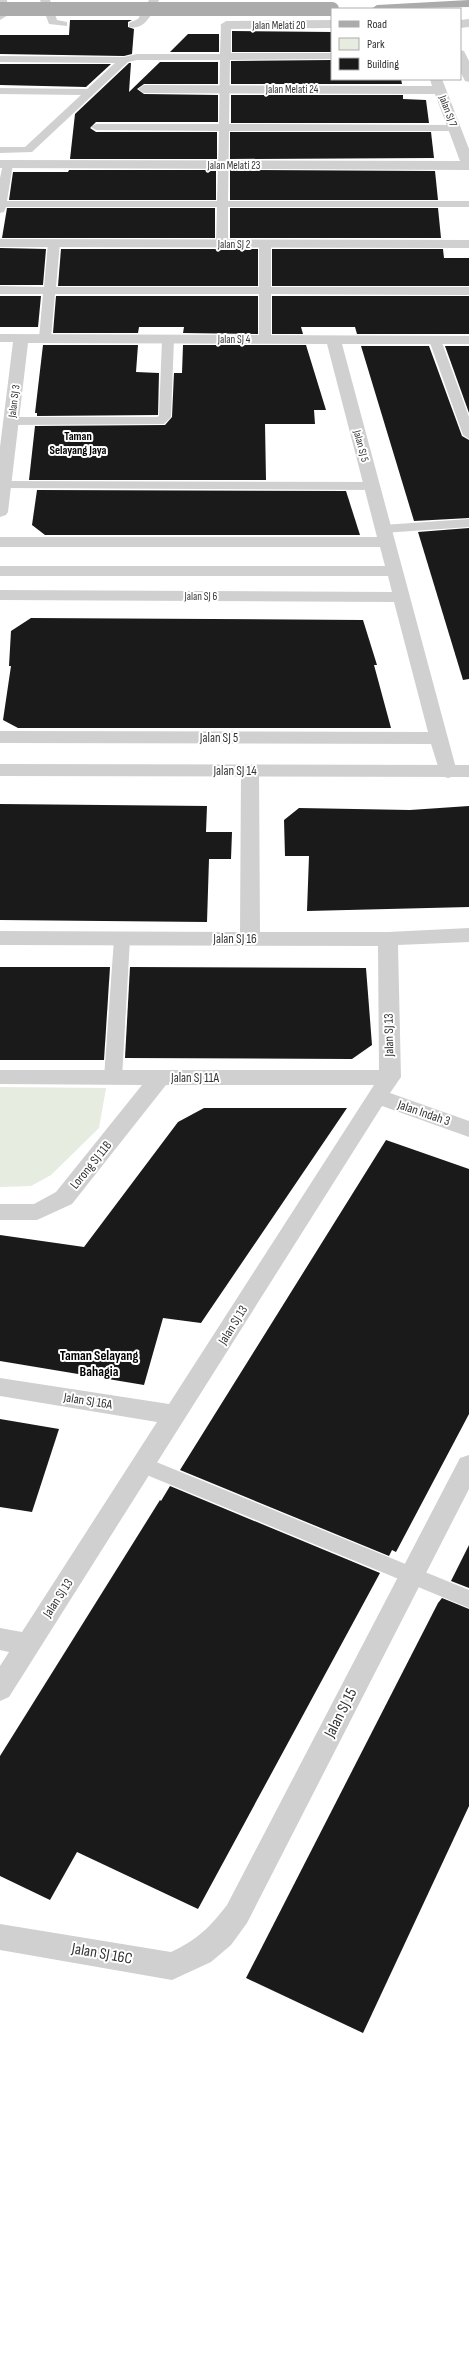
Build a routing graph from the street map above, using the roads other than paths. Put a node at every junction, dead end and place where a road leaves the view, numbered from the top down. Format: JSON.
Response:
{"nodes":[{"id":1,"x":2,"y":0,"type":"edge"},
{"id":2,"x":44,"y":0,"type":"edge"},
{"id":3,"x":154,"y":0,"type":"edge"},
{"id":4,"x":469,"y":3,"type":"edge"},
{"id":5,"x":392,"y":8,"type":"edge"},
{"id":6,"x":0,"y":9,"type":"edge"},
{"id":7,"x":331,"y":9,"type":"edge"},
{"id":8,"x":0,"y":17,"type":"edge"},
{"id":9,"x":63,"y":24,"type":"dead end"},
{"id":10,"x":331,"y":24,"type":"edge"},
{"id":11,"x":133,"y":25,"type":"dead end"},
{"id":12,"x":226,"y":25,"type":"joint"},
{"id":13,"x":226,"y":56,"type":"junction"},
{"id":14,"x":331,"y":56,"type":"edge"},
{"id":15,"x":461,"y":57,"type":"edge"},
{"id":16,"x":0,"y":58,"type":"edge"},
{"id":17,"x":124,"y":60,"type":"junction"},
{"id":18,"x":469,"y":78,"type":"edge"},
{"id":19,"x":438,"y":84,"type":"edge"},
{"id":20,"x":144,"y":89,"type":"dead end"},
{"id":21,"x":225,"y":89,"type":"junction"},
{"id":22,"x":0,"y":91,"type":"edge"},
{"id":23,"x":90,"y":92,"type":"junction"},
{"id":24,"x":96,"y":127,"type":"dead end"},
{"id":25,"x":224,"y":127,"type":"junction"},
{"id":26,"x":454,"y":128,"type":"junction"},
{"id":27,"x":0,"y":150,"type":"edge"},
{"id":28,"x":4,"y":164,"type":"edge"},
{"id":29,"x":223,"y":165,"type":"junction"},
{"id":30,"x":469,"y":166,"type":"edge"},
{"id":31,"x":222,"y":204,"type":"junction"},
{"id":32,"x":469,"y":204,"type":"edge"},
{"id":33,"x":0,"y":207,"type":"edge"},
{"id":34,"x":0,"y":243,"type":"edge"},
{"id":35,"x":54,"y":243,"type":"junction"},
{"id":36,"x":222,"y":244,"type":"junction"},
{"id":37,"x":265,"y":244,"type":"junction"},
{"id":38,"x":469,"y":244,"type":"edge"},
{"id":39,"x":0,"y":290,"type":"edge"},
{"id":40,"x":50,"y":290,"type":"junction"},
{"id":41,"x":265,"y":290,"type":"junction"},
{"id":42,"x":469,"y":291,"type":"edge"},
{"id":43,"x":0,"y":338,"type":"edge"},
{"id":44,"x":21,"y":338,"type":"junction"},
{"id":45,"x":44,"y":338,"type":"junction"},
{"id":46,"x":168,"y":339,"type":"junction"},
{"id":47,"x":265,"y":339,"type":"junction"},
{"id":48,"x":333,"y":340,"type":"junction"},
{"id":49,"x":435,"y":340,"type":"junction"},
{"id":50,"x":469,"y":340,"type":"edge"},
{"id":51,"x":11,"y":421,"type":"junction"},
{"id":52,"x":469,"y":435,"type":"edge"},
{"id":53,"x":3,"y":484,"type":"junction"},
{"id":54,"x":372,"y":486,"type":"junction"},
{"id":55,"x":0,"y":512,"type":"edge"},
{"id":56,"x":469,"y":523,"type":"edge"},
{"id":57,"x":385,"y":536,"type":"junction"},
{"id":58,"x":0,"y":542,"type":"edge"},
{"id":59,"x":395,"y":571,"type":"junction"},
{"id":60,"x":0,"y":572,"type":"edge"},
{"id":61,"x":0,"y":595,"type":"edge"},
{"id":62,"x":401,"y":597,"type":"junction"},
{"id":63,"x":0,"y":737,"type":"edge"},
{"id":64,"x":439,"y":738,"type":"junction"},
{"id":65,"x":0,"y":770,"type":"edge"},
{"id":66,"x":250,"y":771,"type":"junction"},
{"id":67,"x":469,"y":771,"type":"edge"},
{"id":68,"x":448,"y":772,"type":"junction"},
{"id":69,"x":469,"y":935,"type":"edge"},
{"id":70,"x":0,"y":938,"type":"edge"},
{"id":71,"x":122,"y":939,"type":"junction"},
{"id":72,"x":250,"y":939,"type":"junction"},
{"id":73,"x":388,"y":939,"type":"junction"},
{"id":74,"x":0,"y":1077,"type":"edge"},
{"id":75,"x":390,"y":1077,"type":"junction"},
{"id":76,"x":114,"y":1078,"type":"junction"},
{"id":77,"x":160,"y":1078,"type":"junction"},
{"id":78,"x":378,"y":1097,"type":"junction"},
{"id":79,"x":469,"y":1129,"type":"edge"},
{"id":80,"x":0,"y":1212,"type":"edge"},
{"id":81,"x":0,"y":1387,"type":"edge"},
{"id":82,"x":175,"y":1416,"type":"junction"},
{"id":83,"x":144,"y":1465,"type":"junction"},
{"id":84,"x":469,"y":1465,"type":"edge"},
{"id":85,"x":412,"y":1576,"type":"junction"},
{"id":86,"x":469,"y":1599,"type":"edge"},
{"id":87,"x":0,"y":1639,"type":"edge"},
{"id":88,"x":28,"y":1644,"type":"junction"},
{"id":89,"x":0,"y":1689,"type":"edge"},
{"id":90,"x":0,"y":1937,"type":"edge"},
{"id":91,"x":201,"y":1952,"type":"joint"}],
"edges":[{"from":1,"to":8,"type":"lane"},
{"from":2,"to":9,"type":"lane"},
{"from":3,"to":11,"type":"lane"},
{"from":4,"to":5,"type":"main road"},
{"from":6,"to":7,"type":"main road","bridge":true},
{"from":10,"to":12,"type":"street","name":"Jalan Melati 20"},
{"from":12,"to":13,"type":"lane"},
{"from":13,"to":14,"type":"lane"},
{"from":13,"to":17,"type":"lane"},
{"from":13,"to":21,"type":"lane"},
{"from":15,"to":18,"type":"street"},
{"from":16,"to":17,"type":"lane"},
{"from":17,"to":23,"type":"lane"},
{"from":19,"to":21,"type":"street","name":"Jalan Melati 24"},
{"from":19,"to":26,"type":"street","name":"Jalan SJ 7"},
{"from":20,"to":21,"type":"street","name":"Jalan Melati 24"},
{"from":21,"to":25,"type":"lane"},
{"from":22,"to":23,"type":"lane"},
{"from":23,"to":27,"type":"lane"},
{"from":24,"to":25,"type":"lane"},
{"from":25,"to":26,"type":"lane"},
{"from":25,"to":29,"type":"lane"},
{"from":26,"to":30,"type":"street","name":"Jalan SJ 7"},
{"from":28,"to":29,"type":"street","name":"Jalan Melati 23"},
{"from":28,"to":33,"type":"lane"},
{"from":29,"to":30,"type":"street","name":"Jalan Melati 23"},
{"from":29,"to":31,"type":"lane"},
{"from":31,"to":32,"type":"lane"},
{"from":31,"to":33,"type":"lane"},
{"from":31,"to":36,"type":"lane"},
{"from":34,"to":35,"type":"street","name":"Jalan SJ 2"},
{"from":35,"to":36,"type":"street","name":"Jalan SJ 2"},
{"from":35,"to":40,"type":"lane"},
{"from":36,"to":37,"type":"street","name":"Jalan SJ 2"},
{"from":37,"to":38,"type":"street","name":"Jalan SJ 2"},
{"from":37,"to":41,"type":"lane"},
{"from":39,"to":40,"type":"lane"},
{"from":40,"to":41,"type":"lane"},
{"from":40,"to":45,"type":"lane"},
{"from":41,"to":42,"type":"lane"},
{"from":41,"to":47,"type":"lane"},
{"from":43,"to":44,"type":"street","name":"Jalan SJ 4"},
{"from":44,"to":45,"type":"street","name":"Jalan SJ 4"},
{"from":44,"to":51,"type":"street","name":"Jalan SJ 3"},
{"from":45,"to":46,"type":"street","name":"Jalan SJ 4"},
{"from":46,"to":47,"type":"street","name":"Jalan SJ 4"},
{"from":46,"to":51,"type":"lane"},
{"from":47,"to":48,"type":"street","name":"Jalan SJ 4"},
{"from":48,"to":49,"type":"street","name":"Jalan SJ 4"},
{"from":48,"to":54,"type":"street","name":"Jalan SJ 5"},
{"from":49,"to":50,"type":"street","name":"Jalan SJ 4"},
{"from":49,"to":52,"type":"lane"},
{"from":51,"to":53,"type":"street","name":"Jalan SJ 3"},
{"from":53,"to":54,"type":"lane"},
{"from":53,"to":55,"type":"street","name":"Jalan SJ 3"},
{"from":54,"to":57,"type":"street","name":"Jalan SJ 5"},
{"from":56,"to":57,"type":"lane"},
{"from":57,"to":58,"type":"street"},
{"from":57,"to":59,"type":"street","name":"Jalan SJ 5"},
{"from":59,"to":60,"type":"street"},
{"from":59,"to":62,"type":"street","name":"Jalan SJ 5"},
{"from":61,"to":62,"type":"street","name":"Jalan SJ 6"},
{"from":62,"to":64,"type":"street","name":"Jalan SJ 5"},
{"from":63,"to":64,"type":"street","name":"Jalan SJ 5"},
{"from":64,"to":68,"type":"street","name":"Jalan SJ 5"},
{"from":65,"to":66,"type":"street","name":"Jalan SJ 14"},
{"from":66,"to":68,"type":"street","name":"Jalan SJ 14"},
{"from":66,"to":72,"type":"street"},
{"from":67,"to":68,"type":"street","name":"Jalan SJ 14"},
{"from":69,"to":73,"type":"street","name":"Jalan SJ 16"},
{"from":70,"to":71,"type":"street","name":"Jalan SJ 16"},
{"from":71,"to":72,"type":"street","name":"Jalan SJ 16"},
{"from":71,"to":76,"type":"lane"},
{"from":72,"to":73,"type":"street","name":"Jalan SJ 16"},
{"from":73,"to":75,"type":"street","name":"Jalan SJ 13"},
{"from":74,"to":76,"type":"street","name":"Jalan SJ 11A"},
{"from":75,"to":77,"type":"street","name":"Jalan SJ 11A"},
{"from":75,"to":78,"type":"street","name":"Jalan SJ 13"},
{"from":76,"to":77,"type":"street","name":"Jalan SJ 11A"},
{"from":77,"to":80,"type":"street","name":"Lorong SJ 11B"},
{"from":78,"to":79,"type":"street","name":"Jalan Indah 3"},
{"from":78,"to":82,"type":"street","name":"Jalan SJ 13"},
{"from":81,"to":82,"type":"street","name":"Jalan SJ 16A"},
{"from":82,"to":83,"type":"street","name":"Jalan SJ 13"},
{"from":83,"to":85,"type":"lane"},
{"from":83,"to":88,"type":"street","name":"Jalan SJ 13"},
{"from":84,"to":85,"type":"street","name":"Jalan SJ 15"},
{"from":85,"to":86,"type":"lane"},
{"from":85,"to":91,"type":"street","name":"Jalan SJ 15"},
{"from":87,"to":88,"type":"street"},
{"from":88,"to":89,"type":"street","name":"Jalan SJ 13"},
{"from":90,"to":91,"type":"street","name":"Jalan SJ 16C"}]}
